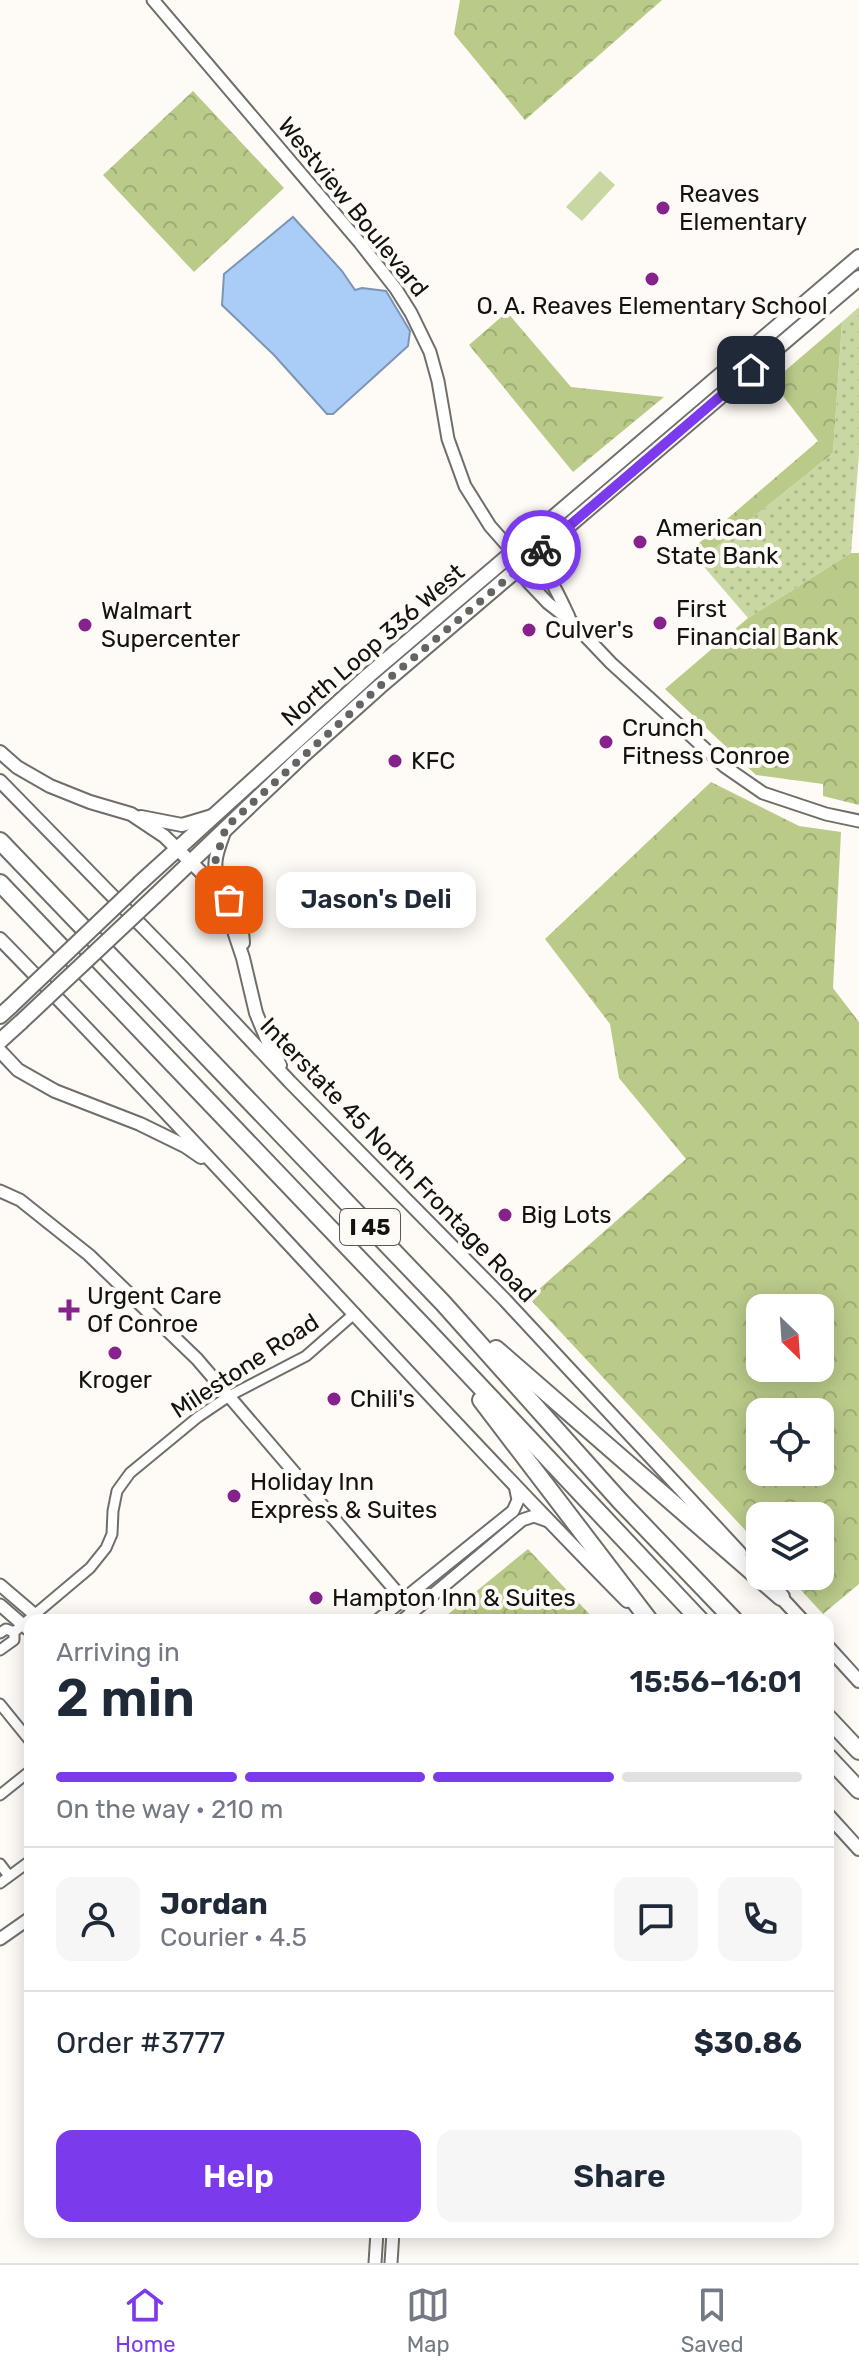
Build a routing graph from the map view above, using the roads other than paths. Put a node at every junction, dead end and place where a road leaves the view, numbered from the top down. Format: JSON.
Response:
{"nodes":[{"id":1,"x":153,"y":0,"type":"edge"},
{"id":2,"x":859,"y":257,"type":"edge"},
{"id":3,"x":859,"y":278,"type":"edge"},
{"id":4,"x":703,"y":400,"type":"junction"},
{"id":5,"x":513,"y":552,"type":"junction"},
{"id":6,"x":532,"y":557,"type":"junction"},
{"id":7,"x":518,"y":569,"type":"junction"},
{"id":8,"x":571,"y":621,"type":"junction"},
{"id":9,"x":0,"y":752,"type":"edge"},
{"id":10,"x":0,"y":781,"type":"edge"},
{"id":11,"x":131,"y":814,"type":"junction"},
{"id":12,"x":215,"y":815,"type":"junction"},
{"id":13,"x":859,"y":821,"type":"edge"},
{"id":14,"x":226,"y":827,"type":"junction"},
{"id":15,"x":0,"y":841,"type":"edge"},
{"id":16,"x":177,"y":848,"type":"junction"},
{"id":17,"x":191,"y":862,"type":"junction"},
{"id":18,"x":0,"y":883,"type":"edge"},
{"id":19,"x":0,"y":939,"type":"edge"},
{"id":20,"x":243,"y":958,"type":"junction"},
{"id":21,"x":5,"y":1011,"type":"edge"},
{"id":22,"x":0,"y":1041,"type":"edge"},
{"id":23,"x":0,"y":1051,"type":"edge"},
{"id":24,"x":0,"y":1069,"type":"edge"},
{"id":25,"x":18,"y":1070,"type":"junction"},
{"id":26,"x":290,"y":1082,"type":"junction"},
{"id":27,"x":223,"y":1173,"type":"junction"},
{"id":28,"x":0,"y":1191,"type":"edge"},
{"id":29,"x":443,"y":1303,"type":"junction"},
{"id":30,"x":355,"y":1313,"type":"junction"},
{"id":31,"x":426,"y":1329,"type":"junction"},
{"id":32,"x":229,"y":1396,"type":"junction"},
{"id":33,"x":514,"y":1484,"type":"junction"},
{"id":34,"x":548,"y":1521,"type":"junction"},
{"id":35,"x":746,"y":1559,"type":"edge"},
{"id":36,"x":0,"y":1585,"type":"edge"},
{"id":37,"x":775,"y":1590,"type":"edge"},
{"id":38,"x":781,"y":1597,"type":"junction"},
{"id":39,"x":403,"y":1600,"type":"junction"},
{"id":40,"x":0,"y":1605,"type":"edge"},
{"id":41,"x":413,"y":1611,"type":"junction"},
{"id":42,"x":34,"y":1614,"type":"edge"},
{"id":43,"x":41,"y":1614,"type":"edge"},
{"id":44,"x":386,"y":1614,"type":"edge"},
{"id":45,"x":410,"y":1614,"type":"edge"},
{"id":46,"x":642,"y":1614,"type":"edge"},
{"id":47,"x":643,"y":1614,"type":"edge"},
{"id":48,"x":694,"y":1614,"type":"edge"},
{"id":49,"x":728,"y":1614,"type":"edge"},
{"id":50,"x":797,"y":1614,"type":"edge"},
{"id":51,"x":23,"y":1630,"type":"edge"},
{"id":52,"x":0,"y":1633,"type":"edge"},
{"id":53,"x":0,"y":1650,"type":"edge"},
{"id":54,"x":834,"y":1654,"type":"edge"},
{"id":55,"x":859,"y":1681,"type":"edge"},
{"id":56,"x":0,"y":1704,"type":"edge"},
{"id":57,"x":834,"y":1724,"type":"edge"},
{"id":58,"x":24,"y":1734,"type":"edge"},
{"id":59,"x":859,"y":1751,"type":"edge"},
{"id":60,"x":834,"y":1763,"type":"edge"},
{"id":61,"x":24,"y":1776,"type":"edge"},
{"id":62,"x":859,"y":1790,"type":"edge"},
{"id":63,"x":0,"y":1795,"type":"edge"},
{"id":64,"x":834,"y":1822,"type":"edge"},
{"id":65,"x":859,"y":1849,"type":"edge"},
{"id":66,"x":0,"y":1864,"type":"edge"},
{"id":67,"x":24,"y":1865,"type":"edge"},
{"id":68,"x":9,"y":1876,"type":"junction"},
{"id":69,"x":0,"y":1883,"type":"edge"},
{"id":70,"x":24,"y":1922,"type":"edge"},
{"id":71,"x":0,"y":1939,"type":"edge"},
{"id":72,"x":377,"y":2238,"type":"edge"},
{"id":73,"x":393,"y":2238,"type":"edge"},
{"id":74,"x":375,"y":2263,"type":"edge"},
{"id":75,"x":391,"y":2263,"type":"edge"}],
"edges":[{"from":1,"to":5,"type":"street","name":"Westview Boulevard"},
{"from":2,"to":4,"type":"main road","name":"North Loop 336 West"},
{"from":3,"to":4,"type":"main road","name":"North Loop 336 West"},
{"from":4,"to":5,"type":"main road","name":"North Loop 336 West"},
{"from":4,"to":6,"type":"main road","name":"North Loop 336 West"},
{"from":5,"to":6,"type":"street"},
{"from":5,"to":7,"type":"street","name":"Westview Boulevard"},
{"from":5,"to":12,"type":"main road","name":"North Loop 336 West"},
{"from":6,"to":7,"type":"main road","name":"North Loop 336 West"},
{"from":6,"to":8,"type":"street","name":"Westview Boulevard"},
{"from":7,"to":8,"type":"street","name":"Westview Boulevard"},
{"from":7,"to":14,"type":"main road","name":"North Loop 336 West"},
{"from":8,"to":13,"type":"street","name":"Westview Boulevard"},
{"from":9,"to":11,"type":"main road"},
{"from":10,"to":26,"type":"main road","name":"Interstate 45 North Frontage Road"},
{"from":11,"to":12,"type":"main road"},
{"from":11,"to":16,"type":"main road"},
{"from":12,"to":16,"type":"main road","name":"North Loop 336 West"},
{"from":14,"to":17,"type":"main road","name":"North Loop 336 West"},
{"from":14,"to":20,"type":"main road"},
{"from":15,"to":29,"type":"highway","number":"I 45"},
{"from":16,"to":17,"type":"main road"},
{"from":16,"to":21,"type":"main road","name":"North Loop 336 West","bridge":true},
{"from":17,"to":20,"type":"main road"},
{"from":17,"to":22,"type":"main road","name":"North Loop 336 West","bridge":true},
{"from":18,"to":31,"type":"highway","number":"I 45"},
{"from":19,"to":27,"type":"main road"},
{"from":20,"to":26,"type":"main road"},
{"from":23,"to":25,"type":"main road"},
{"from":24,"to":25,"type":"main road"},
{"from":25,"to":27,"type":"main road"},
{"from":26,"to":35,"type":"main road","name":"Interstate 45 North Frontage Road"},
{"from":27,"to":30,"type":"main road"},
{"from":28,"to":32,"type":"street"},
{"from":29,"to":38,"type":"highway"},
{"from":29,"to":49,"type":"highway","number":"I 45"},
{"from":30,"to":32,"type":"street","name":"Milestone Road"},
{"from":30,"to":33,"type":"main road"},
{"from":31,"to":47,"type":"highway"},
{"from":31,"to":48,"type":"highway","number":"I 45"},
{"from":32,"to":39,"type":"street"},
{"from":32,"to":43,"type":"street","name":"Milestone Road"},
{"from":33,"to":34,"type":"main road"},
{"from":33,"to":39,"type":"street"},
{"from":34,"to":41,"type":"street"},
{"from":34,"to":46,"type":"main road"},
{"from":36,"to":42,"type":"street"},
{"from":37,"to":38,"type":"main road","name":"Interstate 45 North Frontage Road"},
{"from":38,"to":50,"type":"main road","name":"Interstate 45 North Frontage Road"},
{"from":39,"to":41,"type":"street"},
{"from":39,"to":44,"type":"street"},
{"from":40,"to":51,"type":"street"},
{"from":41,"to":45,"type":"street"},
{"from":51,"to":52,"type":"street"},
{"from":51,"to":53,"type":"street","name":"Milestone Road"},
{"from":54,"to":55,"type":"main road"},
{"from":56,"to":58,"type":"street"},
{"from":57,"to":59,"type":"highway"},
{"from":60,"to":62,"type":"highway"},
{"from":61,"to":63,"type":"street"},
{"from":64,"to":65,"type":"main road"},
{"from":66,"to":68,"type":"street"},
{"from":67,"to":68,"type":"street"},
{"from":68,"to":69,"type":"street"},
{"from":70,"to":71,"type":"street"},
{"from":72,"to":74,"type":"street"},
{"from":73,"to":75,"type":"street"}]}
